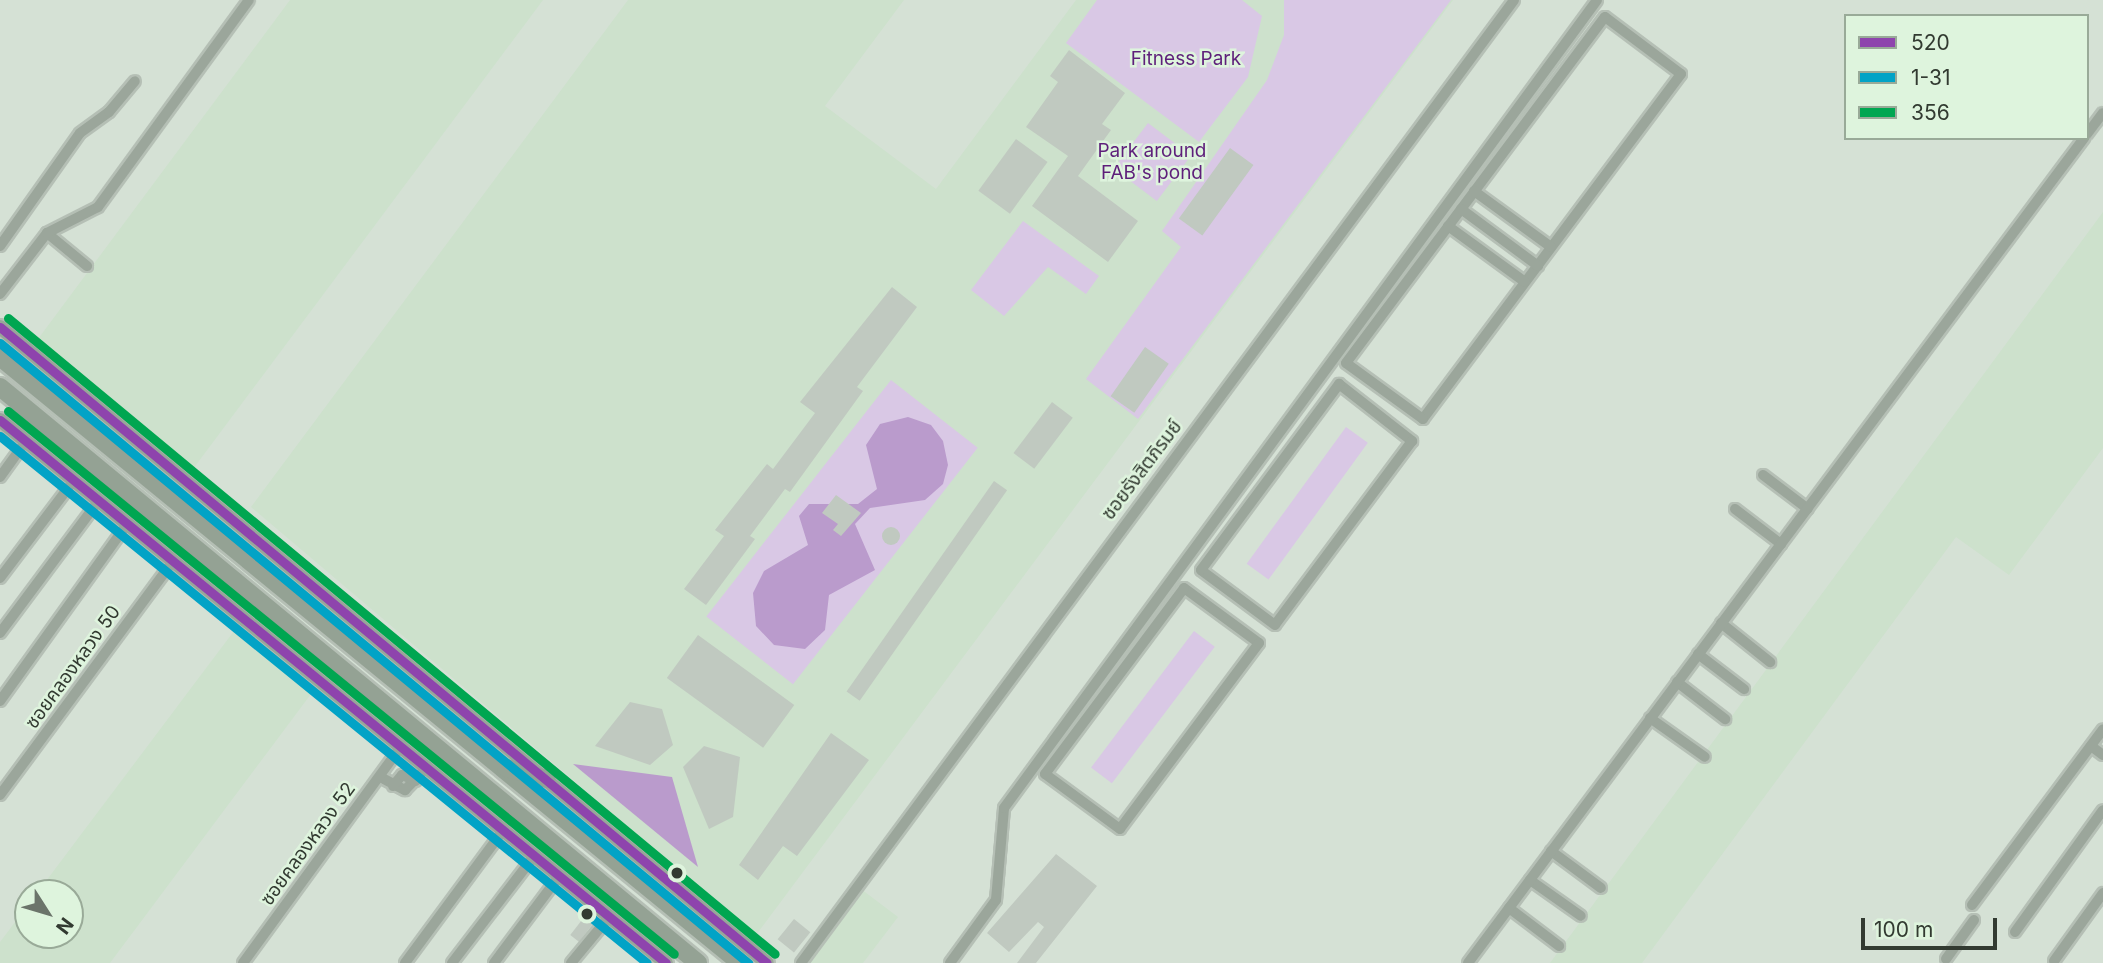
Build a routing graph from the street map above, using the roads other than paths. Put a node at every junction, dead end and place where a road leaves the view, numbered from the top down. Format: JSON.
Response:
{"nodes":[{"id":1,"x":249,"y":0,"type":"edge"},
{"id":2,"x":1514,"y":0,"type":"edge"},
{"id":3,"x":1597,"y":0,"type":"edge"},
{"id":4,"x":135,"y":81,"type":"dead end"},
{"id":5,"x":2103,"y":113,"type":"edge"},
{"id":6,"x":2089,"y":131,"type":"edge"},
{"id":7,"x":2083,"y":140,"type":"edge"},
{"id":8,"x":1474,"y":191,"type":"junction"},
{"id":9,"x":1461,"y":209,"type":"junction"},
{"id":10,"x":1448,"y":226,"type":"junction"},
{"id":11,"x":47,"y":233,"type":"junction"},
{"id":12,"x":1420,"y":239,"type":"junction"},
{"id":13,"x":0,"y":246,"type":"edge"},
{"id":14,"x":1432,"y":247,"type":"junction"},
{"id":15,"x":1551,"y":247,"type":"junction"},
{"id":16,"x":86,"y":266,"type":"dead end"},
{"id":17,"x":1538,"y":266,"type":"junction"},
{"id":18,"x":1525,"y":282,"type":"junction"},
{"id":19,"x":0,"y":294,"type":"edge"},
{"id":20,"x":0,"y":327,"type":"edge"},
{"id":21,"x":0,"y":336,"type":"edge"},
{"id":22,"x":0,"y":357,"type":"edge"},
{"id":23,"x":0,"y":387,"type":"edge"},
{"id":24,"x":0,"y":409,"type":"edge"},
{"id":25,"x":0,"y":420,"type":"edge"},
{"id":26,"x":26,"y":441,"type":"junction"},
{"id":27,"x":1252,"y":467,"type":"junction"},
{"id":28,"x":1763,"y":475,"type":"dead end"},
{"id":29,"x":0,"y":477,"type":"edge"},
{"id":30,"x":1268,"y":479,"type":"junction"},
{"id":31,"x":74,"y":480,"type":"junction"},
{"id":32,"x":99,"y":500,"type":"junction"},
{"id":33,"x":1735,"y":509,"type":"dead end"},
{"id":34,"x":1808,"y":509,"type":"junction"},
{"id":35,"x":128,"y":523,"type":"junction"},
{"id":36,"x":1781,"y":544,"type":"junction"},
{"id":37,"x":174,"y":560,"type":"junction"},
{"id":38,"x":0,"y":578,"type":"edge"},
{"id":39,"x":325,"y":594,"type":"junction"},
{"id":40,"x":1721,"y":623,"type":"junction"},
{"id":41,"x":0,"y":633,"type":"edge"},
{"id":42,"x":277,"y":642,"type":"junction"},
{"id":43,"x":1698,"y":654,"type":"junction"},
{"id":44,"x":1770,"y":662,"type":"dead end"},
{"id":45,"x":1102,"y":671,"type":"junction"},
{"id":46,"x":1114,"y":680,"type":"junction"},
{"id":47,"x":1677,"y":682,"type":"junction"},
{"id":48,"x":1745,"y":689,"type":"dead end"},
{"id":49,"x":0,"y":701,"type":"edge"},
{"id":50,"x":1650,"y":718,"type":"junction"},
{"id":51,"x":1726,"y":719,"type":"dead end"},
{"id":52,"x":2103,"y":729,"type":"edge"},
{"id":53,"x":402,"y":745,"type":"junction"},
{"id":54,"x":2091,"y":746,"type":"junction"},
{"id":55,"x":2103,"y":755,"type":"edge"},
{"id":56,"x":1705,"y":757,"type":"dead end"},
{"id":57,"x":428,"y":766,"type":"junction"},
{"id":58,"x":499,"y":766,"type":"junction"},
{"id":59,"x":547,"y":779,"type":"junction"},
{"id":60,"x":416,"y":781,"type":"junction"},
{"id":61,"x":405,"y":790,"type":"junction"},
{"id":62,"x":0,"y":795,"type":"edge"},
{"id":63,"x":393,"y":800,"type":"dead end"},
{"id":64,"x":2103,"y":810,"type":"edge"},
{"id":65,"x":505,"y":829,"type":"junction"},
{"id":66,"x":1551,"y":851,"type":"junction"},
{"id":67,"x":535,"y":855,"type":"junction"},
{"id":68,"x":560,"y":875,"type":"junction"},
{"id":69,"x":1530,"y":880,"type":"junction"},
{"id":70,"x":1601,"y":888,"type":"dead end"},
{"id":71,"x":2103,"y":893,"type":"edge"},
{"id":72,"x":1972,"y":905,"type":"dead end"},
{"id":73,"x":1509,"y":908,"type":"junction"},
{"id":74,"x":610,"y":916,"type":"junction"},
{"id":75,"x":1581,"y":916,"type":"dead end"},
{"id":76,"x":1974,"y":920,"type":"dead end"},
{"id":77,"x":2015,"y":932,"type":"dead end"},
{"id":78,"x":1559,"y":946,"type":"dead end"},
{"id":79,"x":2053,"y":961,"type":"dead end"},
{"id":80,"x":1946,"y":962,"type":"edge"},
{"id":81,"x":243,"y":963,"type":"edge"},
{"id":82,"x":405,"y":963,"type":"edge"},
{"id":83,"x":452,"y":963,"type":"edge"},
{"id":84,"x":494,"y":963,"type":"edge"},
{"id":85,"x":571,"y":963,"type":"edge"},
{"id":86,"x":666,"y":963,"type":"edge"},
{"id":87,"x":698,"y":963,"type":"edge"},
{"id":88,"x":740,"y":963,"type":"edge"},
{"id":89,"x":767,"y":963,"type":"edge"},
{"id":90,"x":802,"y":963,"type":"edge"},
{"id":91,"x":950,"y":963,"type":"edge"},
{"id":92,"x":1468,"y":963,"type":"edge"}],
"edges":[{"from":1,"to":11,"type":"street"},
{"from":2,"to":90,"type":"street","name":"ซอยรังสิตภิรมย์"},
{"from":3,"to":12,"type":"street"},
{"from":4,"to":13,"type":"street"},
{"from":5,"to":6,"type":"street"},
{"from":7,"to":34,"type":"street"},
{"from":8,"to":9,"type":"street"},
{"from":8,"to":15,"type":"street"},
{"from":8,"to":15,"type":"street"},
{"from":9,"to":10,"type":"street"},
{"from":9,"to":17,"type":"street"},
{"from":10,"to":14,"type":"street"},
{"from":10,"to":18,"type":"street"},
{"from":11,"to":16,"type":"street"},
{"from":11,"to":19,"type":"street"},
{"from":12,"to":14,"type":"street"},
{"from":12,"to":27,"type":"street"},
{"from":14,"to":18,"type":"street"},
{"from":15,"to":17,"type":"street"},
{"from":17,"to":18,"type":"street"},
{"from":20,"to":39,"type":"main road"},
{"from":21,"to":39,"type":"main road"},
{"from":22,"to":58,"type":"highway"},
{"from":23,"to":87,"type":"highway"},
{"from":24,"to":42,"type":"main road"},
{"from":25,"to":26,"type":"main road"},
{"from":26,"to":29,"type":"street"},
{"from":26,"to":31,"type":"main road"},
{"from":27,"to":30,"type":"street"},
{"from":27,"to":45,"type":"street"},
{"from":28,"to":34,"type":"street"},
{"from":30,"to":30,"type":"street"},
{"from":31,"to":32,"type":"main road"},
{"from":31,"to":38,"type":"street"},
{"from":32,"to":35,"type":"main road"},
{"from":32,"to":41,"type":"street"},
{"from":33,"to":36,"type":"street"},
{"from":34,"to":36,"type":"street"},
{"from":35,"to":37,"type":"main road"},
{"from":35,"to":49,"type":"street"},
{"from":36,"to":40,"type":"street"},
{"from":37,"to":42,"type":"main road"},
{"from":37,"to":62,"type":"street","name":"ซอยคลองหลวง 50"},
{"from":39,"to":59,"type":"main road"},
{"from":40,"to":43,"type":"street"},
{"from":40,"to":44,"type":"street"},
{"from":42,"to":53,"type":"main road"},
{"from":43,"to":47,"type":"street"},
{"from":43,"to":48,"type":"street"},
{"from":45,"to":46,"type":"street"},
{"from":45,"to":91,"type":"street"},
{"from":46,"to":46,"type":"street"},
{"from":47,"to":50,"type":"street"},
{"from":47,"to":51,"type":"street"},
{"from":50,"to":56,"type":"street"},
{"from":50,"to":66,"type":"street"},
{"from":52,"to":54,"type":"street"},
{"from":53,"to":57,"type":"main road"},
{"from":53,"to":81,"type":"street","name":"ซอยคลองหลวง 52"},
{"from":54,"to":55,"type":"street"},
{"from":54,"to":72,"type":"street"},
{"from":57,"to":60,"type":"street"},
{"from":57,"to":65,"type":"main road"},
{"from":58,"to":59,"type":"highway"},
{"from":58,"to":88,"type":"highway"},
{"from":59,"to":89,"type":"main road"},
{"from":60,"to":61,"type":"street"},
{"from":60,"to":61,"type":"street"},
{"from":61,"to":63,"type":"street"},
{"from":64,"to":77,"type":"street"},
{"from":65,"to":67,"type":"main road"},
{"from":65,"to":82,"type":"street"},
{"from":66,"to":69,"type":"street"},
{"from":66,"to":70,"type":"street"},
{"from":67,"to":68,"type":"main road"},
{"from":67,"to":83,"type":"street"},
{"from":68,"to":74,"type":"main road"},
{"from":68,"to":84,"type":"street"},
{"from":69,"to":73,"type":"street"},
{"from":69,"to":75,"type":"street"},
{"from":71,"to":79,"type":"street"},
{"from":73,"to":78,"type":"street"},
{"from":73,"to":92,"type":"street"},
{"from":74,"to":85,"type":"street"},
{"from":74,"to":86,"type":"main road"},
{"from":76,"to":80,"type":"street"}]}
